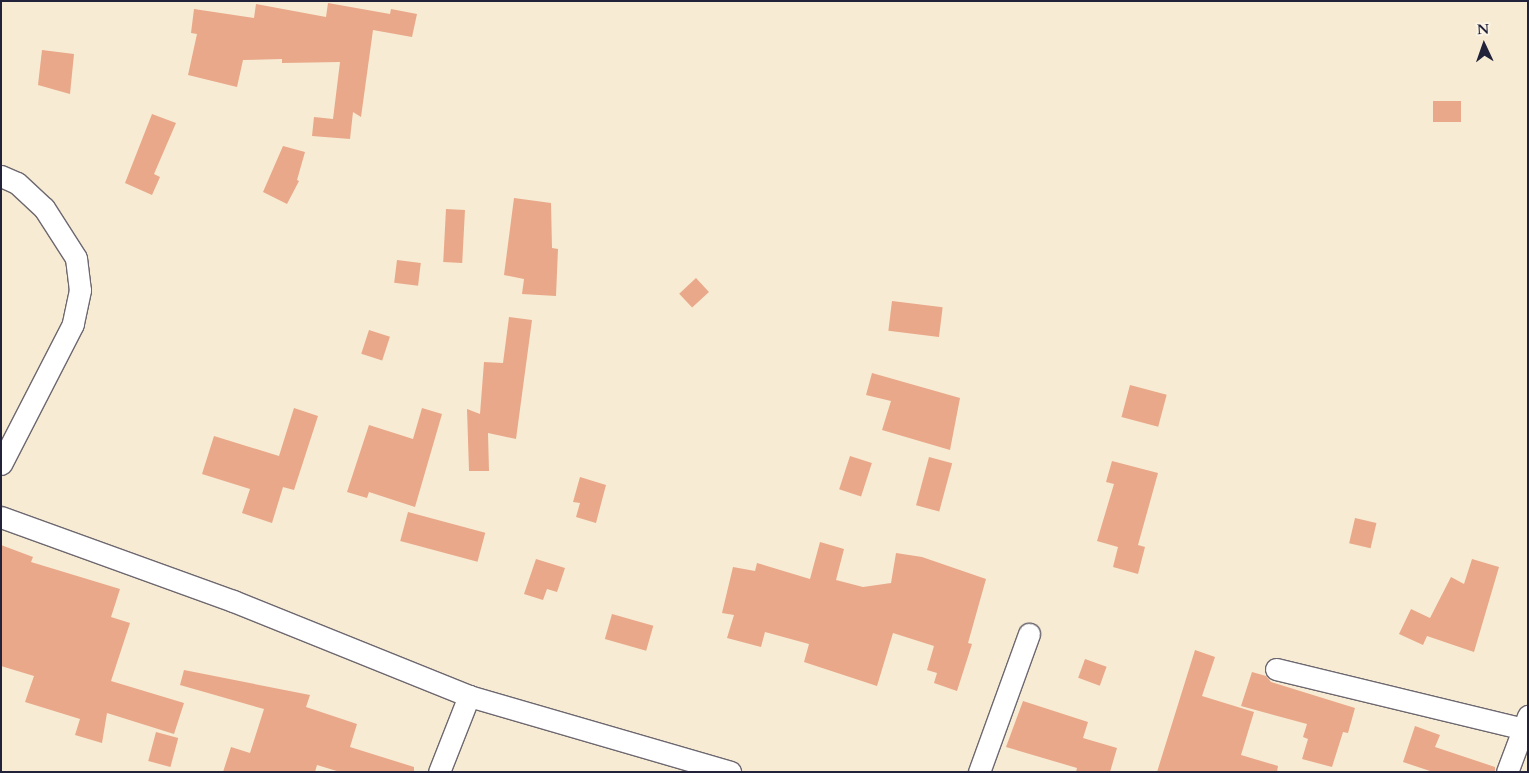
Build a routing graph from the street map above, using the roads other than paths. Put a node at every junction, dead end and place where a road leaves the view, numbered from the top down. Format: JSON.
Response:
{"nodes":[{"id":1,"x":1,"y":176,"type":"edge"},
{"id":2,"x":1,"y":464,"type":"edge"},
{"id":3,"x":1,"y":517,"type":"edge"},
{"id":4,"x":1029,"y":634,"type":"dead end"},
{"id":5,"x":1276,"y":669,"type":"dead end"},
{"id":6,"x":469,"y":696,"type":"junction"},
{"id":7,"x":1526,"y":725,"type":"edge"},
{"id":8,"x":438,"y":772,"type":"edge"},
{"id":9,"x":730,"y":772,"type":"edge"},
{"id":10,"x":979,"y":772,"type":"edge"},
{"id":11,"x":1507,"y":772,"type":"edge"}],
"edges":[{"from":1,"to":2,"type":"street"},
{"from":3,"to":6,"type":"street"},
{"from":4,"to":10,"type":"street"},
{"from":5,"to":7,"type":"street"},
{"from":6,"to":8,"type":"street"},
{"from":6,"to":9,"type":"street"},
{"from":7,"to":11,"type":"street"}]}
